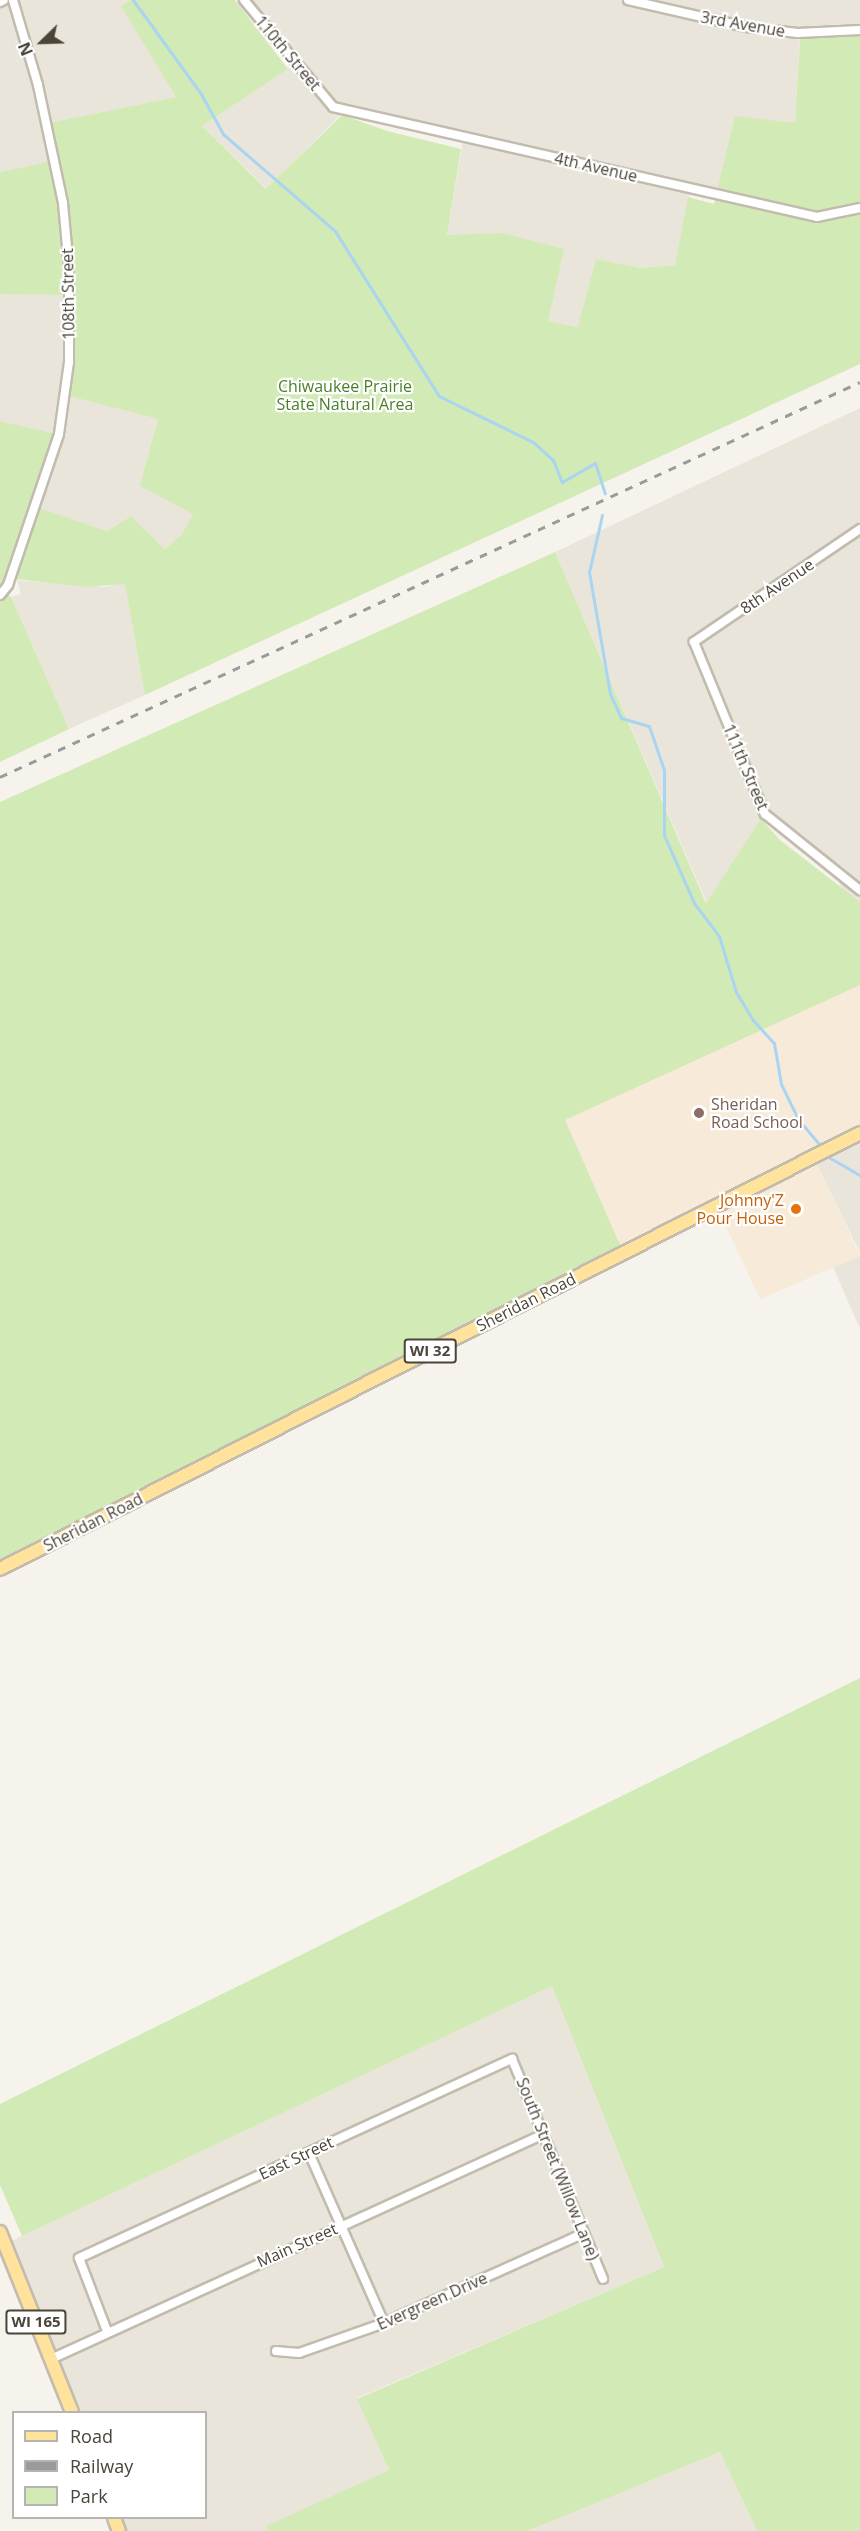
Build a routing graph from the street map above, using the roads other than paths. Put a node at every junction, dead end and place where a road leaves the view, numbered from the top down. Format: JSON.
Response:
{"nodes":[{"id":1,"x":12,"y":0,"type":"edge"},
{"id":2,"x":628,"y":0,"type":"edge"},
{"id":3,"x":246,"y":1,"type":"edge"},
{"id":4,"x":860,"y":30,"type":"edge"},
{"id":5,"x":333,"y":107,"type":"joint"},
{"id":6,"x":860,"y":208,"type":"edge"},
{"id":7,"x":860,"y":529,"type":"edge"},
{"id":8,"x":0,"y":595,"type":"edge"},
{"id":9,"x":694,"y":642,"type":"joint"},
{"id":10,"x":860,"y":890,"type":"edge"},
{"id":11,"x":860,"y":1133,"type":"edge"},
{"id":12,"x":0,"y":1569,"type":"edge"},
{"id":13,"x":512,"y":2059,"type":"joint"},
{"id":14,"x":544,"y":2134,"type":"junction"},
{"id":15,"x":309,"y":2153,"type":"junction"},
{"id":16,"x":340,"y":2225,"type":"junction"},
{"id":17,"x":0,"y":2232,"type":"edge"},
{"id":18,"x":584,"y":2233,"type":"junction"},
{"id":19,"x":603,"y":2279,"type":"dead end"},
{"id":20,"x":384,"y":2323,"type":"junction"},
{"id":21,"x":107,"y":2331,"type":"junction"},
{"id":22,"x":276,"y":2351,"type":"dead end"},
{"id":23,"x":51,"y":2358,"type":"junction"},
{"id":24,"x":72,"y":2411,"type":"edge"}],
"edges":[{"from":1,"to":8,"type":"street","name":"108th Street"},
{"from":2,"to":4,"type":"street","name":"3rd Avenue"},
{"from":3,"to":5,"type":"street","name":"110th Street"},
{"from":5,"to":6,"type":"street","name":"4th Avenue"},
{"from":7,"to":9,"type":"street","name":"8th Avenue"},
{"from":9,"to":10,"type":"street","name":"111th Street"},
{"from":11,"to":12,"type":"main road","name":"Sheridan Road","number":"WI 32"},
{"from":13,"to":14,"type":"street","name":"South Street (Willow Lane)"},
{"from":13,"to":15,"type":"street","name":"East Street"},
{"from":14,"to":16,"type":"street","name":"Main Street"},
{"from":14,"to":18,"type":"street","name":"South Street (Willow Lane)"},
{"from":15,"to":16,"type":"street"},
{"from":15,"to":21,"type":"street","name":"East Street"},
{"from":16,"to":20,"type":"street"},
{"from":16,"to":21,"type":"street","name":"Main Street"},
{"from":17,"to":23,"type":"main road","number":"WI 165"},
{"from":18,"to":19,"type":"street","name":"South Street (Willow Lane)"},
{"from":18,"to":20,"type":"street","name":"Evergreen Drive"},
{"from":20,"to":22,"type":"street","name":"Evergreen Drive"},
{"from":21,"to":23,"type":"street","name":"Main Street"},
{"from":23,"to":24,"type":"main road","number":"WI 165"}]}
